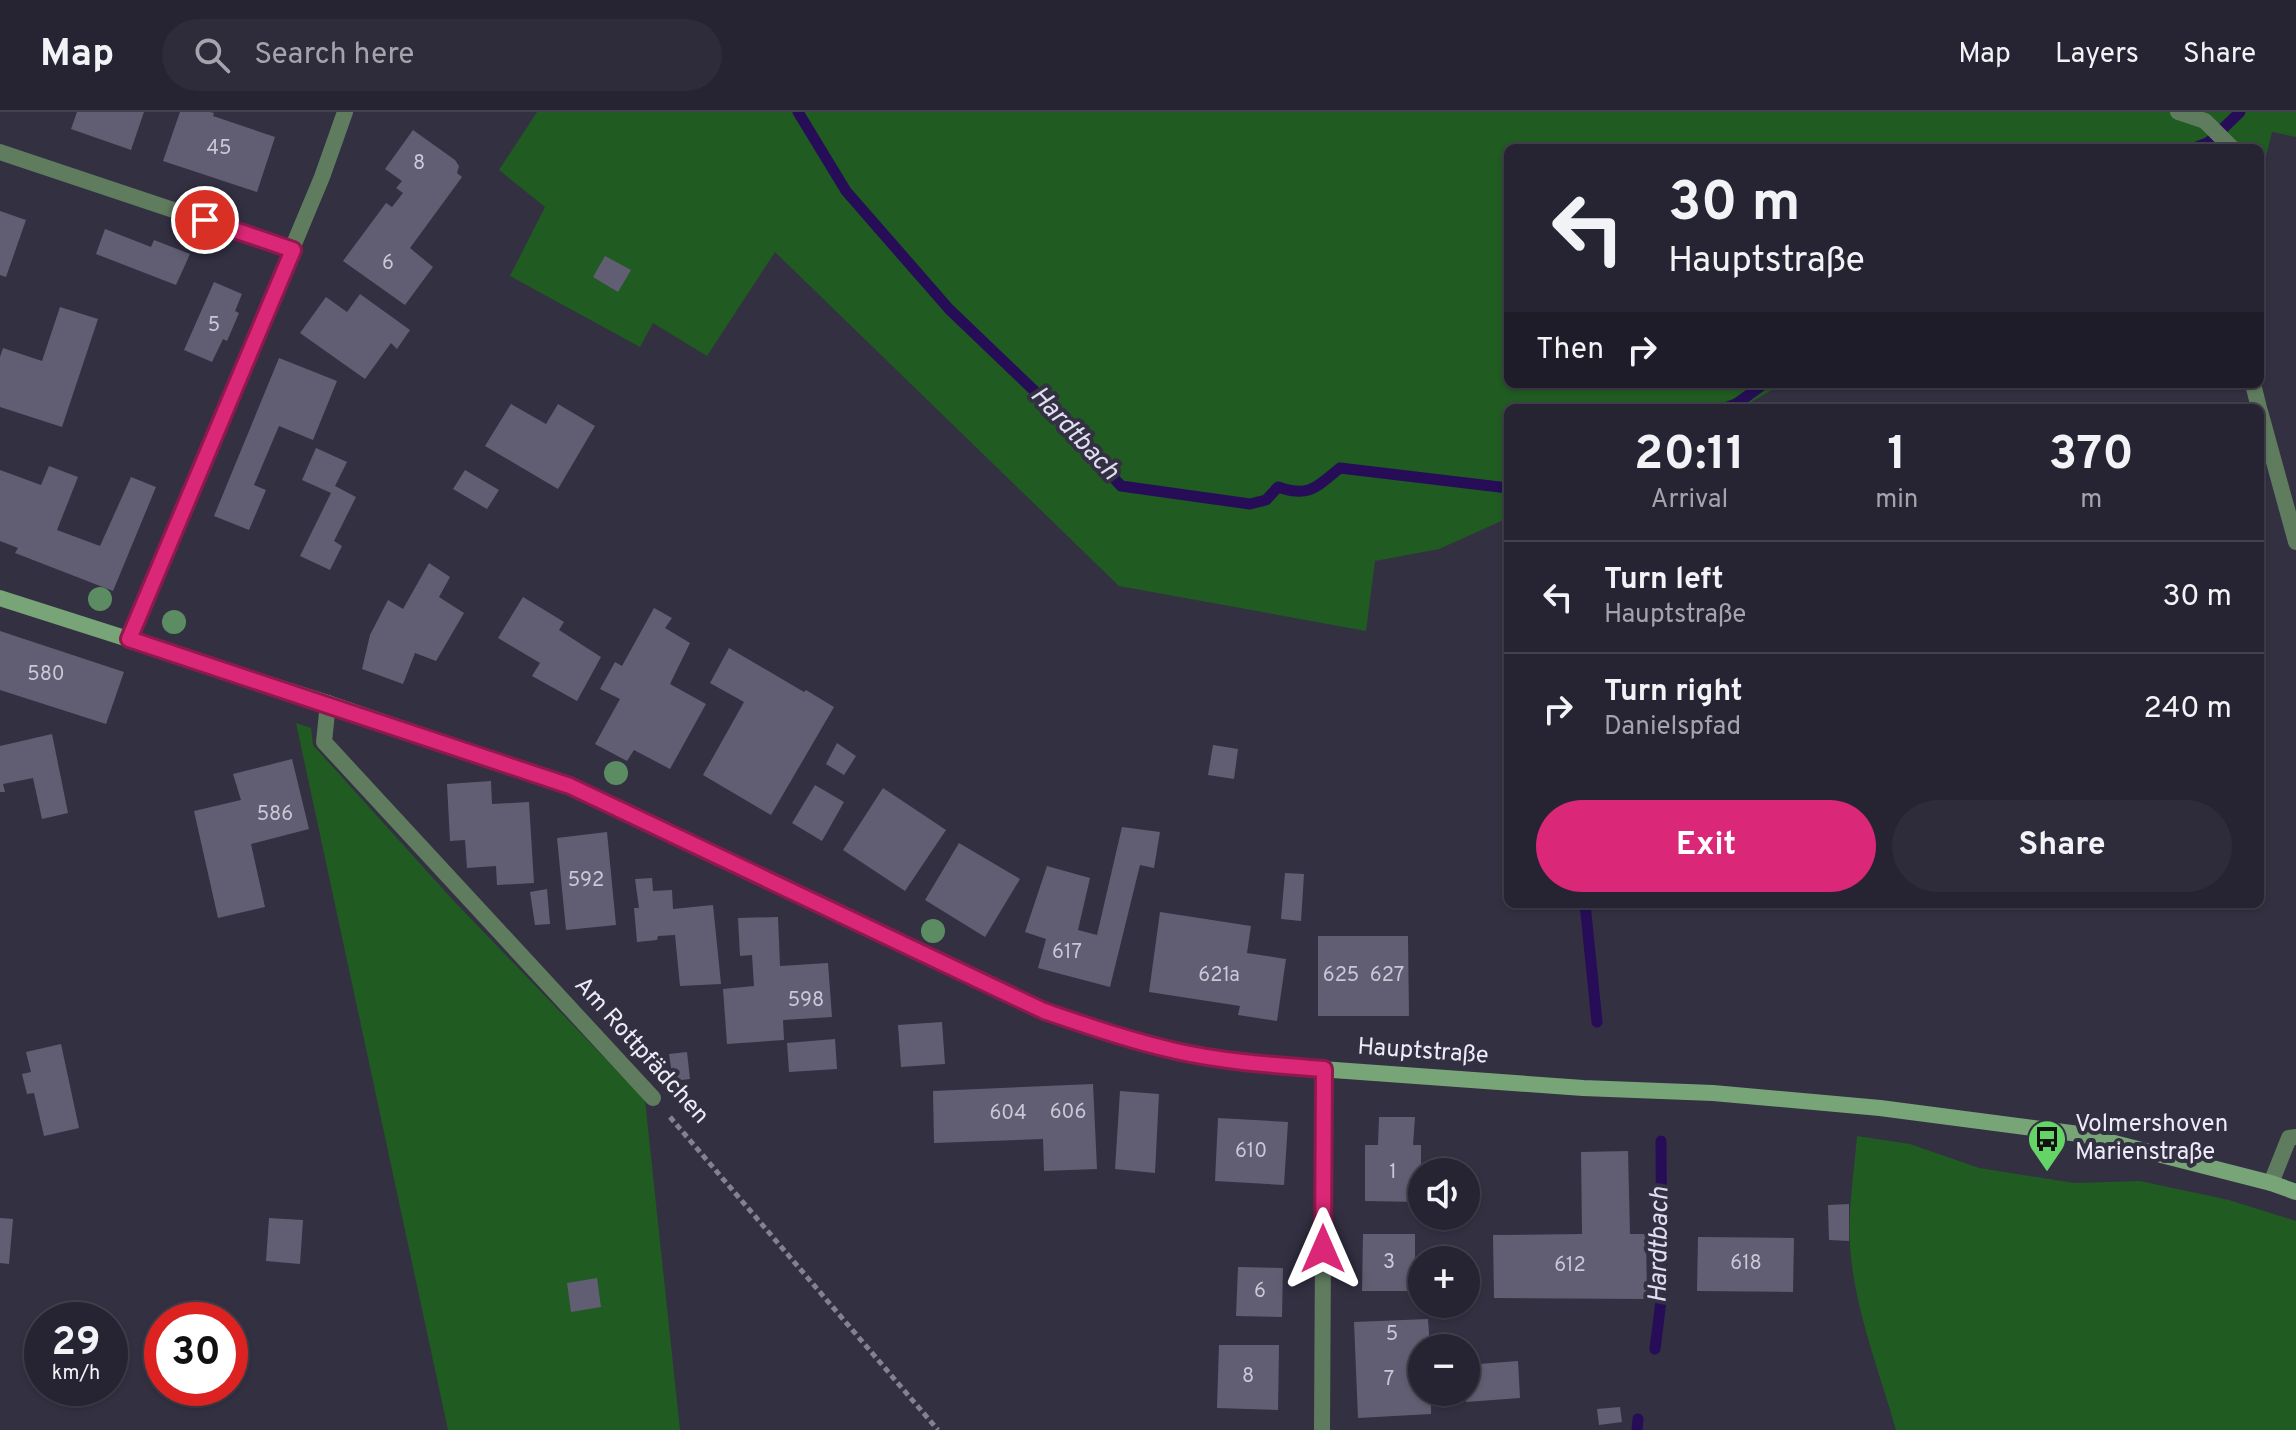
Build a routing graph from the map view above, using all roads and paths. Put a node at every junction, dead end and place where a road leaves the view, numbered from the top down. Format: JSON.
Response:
{"nodes":[{"id":1,"x":345,"y":112,"type":"edge"},
{"id":2,"x":2178,"y":112,"type":"edge"},
{"id":3,"x":2228,"y":144,"type":"edge"},
{"id":4,"x":0,"y":152,"type":"edge"},
{"id":5,"x":293,"y":250,"type":"junction"},
{"id":6,"x":2264,"y":425,"type":"edge"},
{"id":7,"x":2296,"y":542,"type":"edge"},
{"id":8,"x":0,"y":598,"type":"edge"},
{"id":9,"x":129,"y":639,"type":"junction"},
{"id":10,"x":328,"y":703,"type":"junction"},
{"id":11,"x":1324,"y":1069,"type":"junction"},
{"id":12,"x":653,"y":1098,"type":"joint"},
{"id":13,"x":2296,"y":1137,"type":"edge"},
{"id":14,"x":2271,"y":1183,"type":"junction"},
{"id":15,"x":2296,"y":1192,"type":"edge"},
{"id":16,"x":938,"y":1430,"type":"edge"},
{"id":17,"x":1322,"y":1430,"type":"edge"}],
"edges":[{"from":1,"to":5,"type":"street"},
{"from":2,"to":3,"type":"street"},
{"from":4,"to":5,"type":"street"},
{"from":5,"to":9,"type":"street"},
{"from":6,"to":7,"type":"street"},
{"from":8,"to":9,"type":"main road","name":"Hauptstraße"},
{"from":9,"to":10,"type":"main road","name":"Hauptstraße"},
{"from":10,"to":11,"type":"main road","name":"Hauptstraße"},
{"from":10,"to":12,"type":"street","name":"Am Rottpfädchen"},
{"from":11,"to":14,"type":"main road","name":"Hauptstraße"},
{"from":11,"to":17,"type":"street"},
{"from":12,"to":16,"type":"path","name":"Am Rottpfädchen"},
{"from":13,"to":14,"type":"street"},
{"from":14,"to":15,"type":"main road","name":"Hauptstraße"}]}
